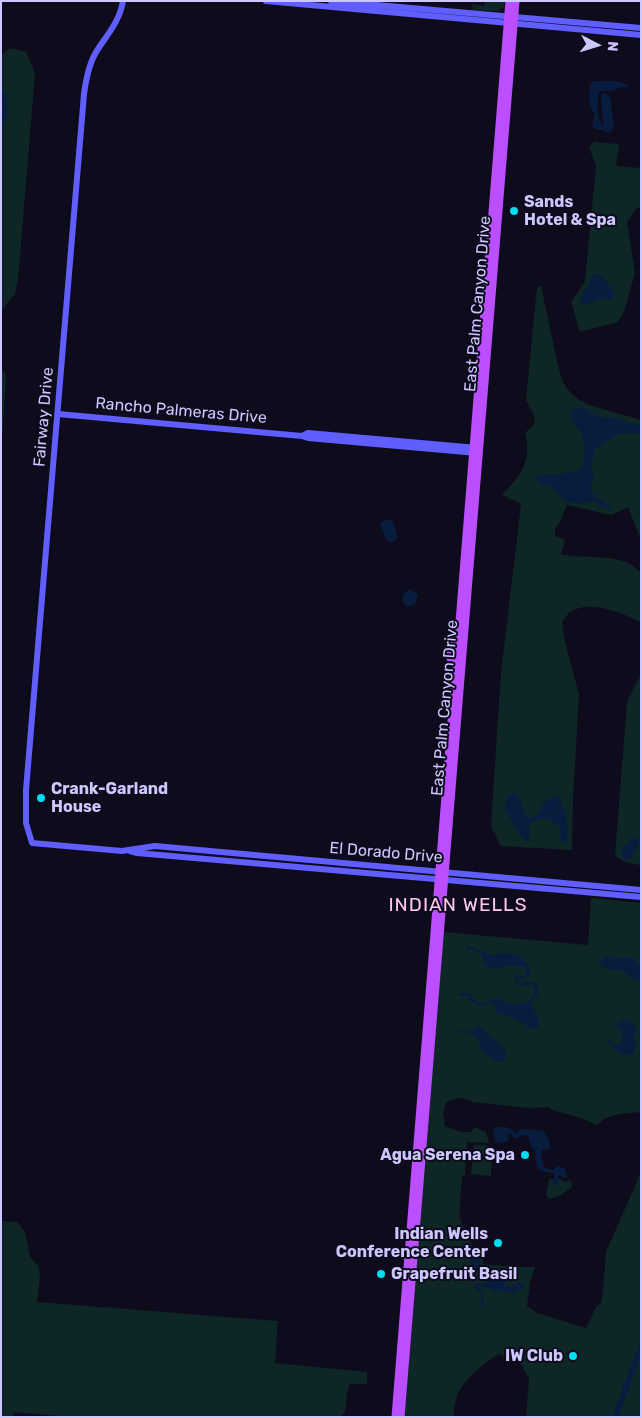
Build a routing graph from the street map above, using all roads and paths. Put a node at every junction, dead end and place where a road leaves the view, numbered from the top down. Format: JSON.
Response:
{"nodes":[{"id":1,"x":123,"y":1,"type":"edge"},
{"id":2,"x":266,"y":1,"type":"edge"},
{"id":3,"x":331,"y":1,"type":"edge"},
{"id":4,"x":509,"y":1,"type":"edge"},
{"id":5,"x":516,"y":1,"type":"edge"},
{"id":6,"x":511,"y":20,"type":"junction"},
{"id":7,"x":641,"y":28,"type":"edge"},
{"id":8,"x":641,"y":35,"type":"edge"},
{"id":9,"x":58,"y":414,"type":"junction"},
{"id":10,"x":476,"y":451,"type":"junction"},
{"id":11,"x":460,"y":619,"type":"junction"},
{"id":12,"x":450,"y":658,"type":"dead end"},
{"id":13,"x":32,"y":844,"type":"joint"},
{"id":14,"x":442,"y":876,"type":"junction"},
{"id":15,"x":532,"y":884,"type":"junction"},
{"id":16,"x":641,"y":890,"type":"edge"},
{"id":17,"x":641,"y":898,"type":"edge"},
{"id":18,"x":395,"y":1417,"type":"edge"},
{"id":19,"x":401,"y":1417,"type":"edge"}],
"edges":[{"from":1,"to":9,"type":"street","name":"Fairway Drive"},
{"from":2,"to":6,"type":"street"},
{"from":3,"to":6,"type":"street"},
{"from":4,"to":6,"type":"main road","name":"East Palm Canyon Drive"},
{"from":5,"to":6,"type":"main road","name":"East Palm Canyon Drive"},
{"from":6,"to":7,"type":"street"},
{"from":6,"to":8,"type":"street"},
{"from":6,"to":10,"type":"main road","name":"East Palm Canyon Drive"},
{"from":9,"to":10,"type":"street","name":"Rancho Palmeras Drive"},
{"from":9,"to":13,"type":"street","name":"Fairway Drive"},
{"from":10,"to":11,"type":"main road","name":"East Palm Canyon Drive"},
{"from":10,"to":14,"type":"main road","name":"East Palm Canyon Drive"},
{"from":11,"to":12,"type":"main road"},
{"from":11,"to":14,"type":"main road","name":"East Palm Canyon Drive"},
{"from":13,"to":14,"type":"street","name":"El Dorado Drive"},
{"from":14,"to":15,"type":"street","name":"El Dorado Drive"},
{"from":14,"to":18,"type":"main road","name":"East Palm Canyon Drive"},
{"from":14,"to":19,"type":"main road","name":"East Palm Canyon Drive"},
{"from":15,"to":16,"type":"street","name":"El Dorado Drive"},
{"from":15,"to":17,"type":"street","name":"El Dorado Drive"}]}
